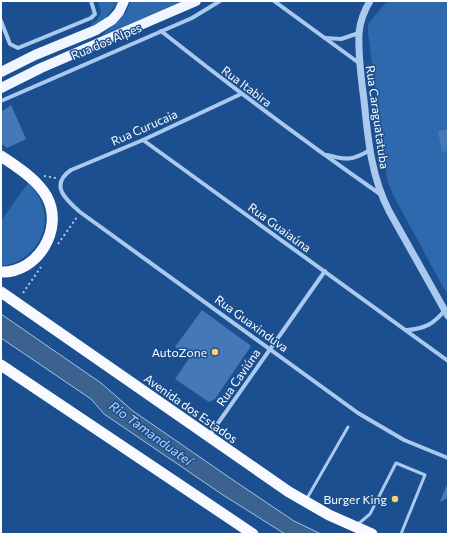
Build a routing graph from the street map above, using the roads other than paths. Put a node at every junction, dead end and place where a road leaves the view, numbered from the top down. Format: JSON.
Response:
{"nodes":[{"id":1,"x":91,"y":1,"type":"edge"},
{"id":2,"x":124,"y":1,"type":"edge"},
{"id":3,"x":196,"y":1,"type":"edge"},
{"id":4,"x":220,"y":1,"type":"edge"},
{"id":5,"x":274,"y":1,"type":"edge"},
{"id":6,"x":370,"y":1,"type":"edge"},
{"id":7,"x":1,"y":21,"type":"edge"},
{"id":8,"x":161,"y":32,"type":"junction"},
{"id":9,"x":359,"y":33,"type":"junction"},
{"id":10,"x":322,"y":37,"type":"junction"},
{"id":11,"x":360,"y":64,"type":"junction"},
{"id":12,"x":1,"y":72,"type":"edge"},
{"id":13,"x":1,"y":88,"type":"edge"},
{"id":14,"x":241,"y":94,"type":"junction"},
{"id":15,"x":1,"y":101,"type":"edge"},
{"id":16,"x":142,"y":140,"type":"junction"},
{"id":17,"x":370,"y":150,"type":"junction"},
{"id":18,"x":322,"y":154,"type":"junction"},
{"id":19,"x":1,"y":156,"type":"edge"},
{"id":20,"x":61,"y":183,"type":"joint"},
{"id":21,"x":380,"y":194,"type":"junction"},
{"id":22,"x":1,"y":272,"type":"edge"},
{"id":23,"x":325,"y":272,"type":"junction"},
{"id":24,"x":1,"y":292,"type":"edge"},
{"id":25,"x":446,"y":313,"type":"edge"},
{"id":26,"x":406,"y":330,"type":"junction"},
{"id":27,"x":271,"y":348,"type":"junction"},
{"id":28,"x":448,"y":360,"type":"edge"},
{"id":29,"x":1,"y":365,"type":"edge"},
{"id":30,"x":348,"y":427,"type":"dead end"},
{"id":31,"x":208,"y":436,"type":"junction"},
{"id":32,"x":448,"y":458,"type":"edge"},
{"id":33,"x":305,"y":502,"type":"junction"},
{"id":34,"x":354,"y":527,"type":"junction"},
{"id":35,"x":253,"y":534,"type":"edge"},
{"id":36,"x":372,"y":534,"type":"edge"},
{"id":37,"x":401,"y":534,"type":"edge"}],
"edges":[{"from":1,"to":7,"type":"street"},
{"from":2,"to":12,"type":"main road"},
{"from":3,"to":13,"type":"main road","name":"Rua dos Alpes"},
{"from":4,"to":8,"type":"street","name":"Rua dos Alpes"},
{"from":5,"to":10,"type":"street"},
{"from":6,"to":9,"type":"street","name":"Rua Caraguatatuba"},
{"from":8,"to":14,"type":"street","name":"Rua Itabira"},
{"from":8,"to":15,"type":"street","name":"Rua dos Alpes"},
{"from":9,"to":10,"type":"street"},
{"from":9,"to":11,"type":"street","name":"Rua Caraguatatuba"},
{"from":10,"to":11,"type":"street"},
{"from":11,"to":17,"type":"street","name":"Rua Caraguatatuba"},
{"from":14,"to":16,"type":"street","name":"Rua Curucaia"},
{"from":14,"to":18,"type":"street","name":"Rua Itabira"},
{"from":16,"to":20,"type":"street","name":"Rua Curucaia"},
{"from":16,"to":23,"type":"street","name":"Rua Guaiaúna"},
{"from":17,"to":18,"type":"street","name":"Rua Itabira"},
{"from":17,"to":21,"type":"street","name":"Rua Caraguatatuba"},
{"from":18,"to":21,"type":"street","name":"Rua Itabira"},
{"from":19,"to":22,"type":"highway"},
{"from":20,"to":27,"type":"street","name":"Rua Guaxinduva"},
{"from":21,"to":25,"type":"street","name":"Rua Caraguatatuba"},
{"from":23,"to":26,"type":"street","name":"Rua Guaiaúna"},
{"from":23,"to":27,"type":"street","name":"Rua Caviúna"},
{"from":24,"to":31,"type":"highway","name":"Avenida dos Estados"},
{"from":25,"to":26,"type":"street"},
{"from":26,"to":28,"type":"street","name":"Rua Guaiaúna"},
{"from":27,"to":31,"type":"street","name":"Rua Caviúna"},
{"from":27,"to":32,"type":"street","name":"Rua Guaxinduva"},
{"from":29,"to":35,"type":"highway"},
{"from":30,"to":33,"type":"lane"},
{"from":31,"to":33,"type":"highway","name":"Avenida dos Estados"},
{"from":33,"to":34,"type":"highway","name":"Avenida dos Estados"},
{"from":34,"to":36,"type":"highway","name":"Avenida dos Estados"},
{"from":34,"to":37,"type":"lane"}]}
